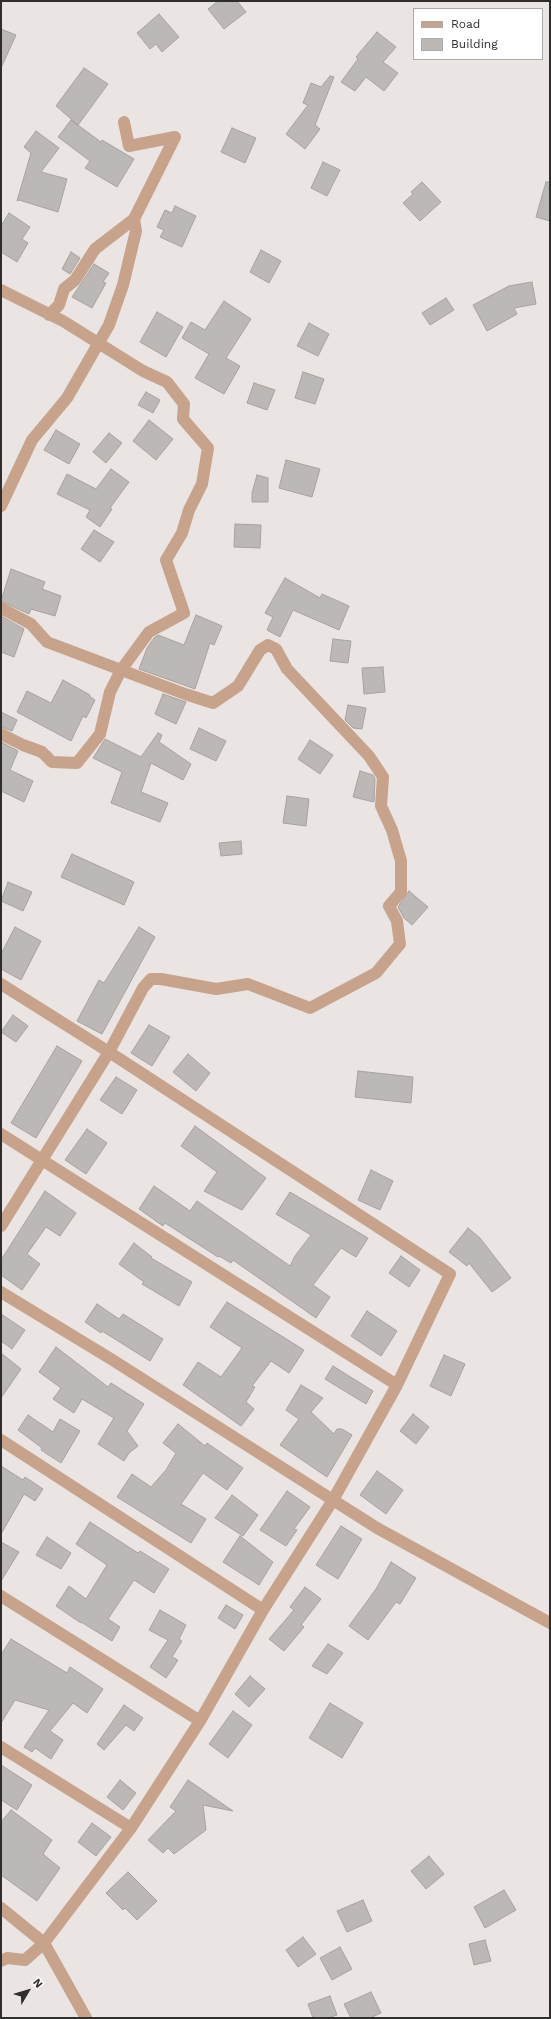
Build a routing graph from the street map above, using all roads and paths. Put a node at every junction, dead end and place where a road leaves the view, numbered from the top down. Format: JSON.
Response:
{"nodes":[{"id":1,"x":124,"y":122,"type":"dead end"},
{"id":2,"x":134,"y":219,"type":"junction"},
{"id":3,"x":1,"y":290,"type":"edge"},
{"id":4,"x":49,"y":315,"type":"junction"},
{"id":5,"x":99,"y":342,"type":"junction"},
{"id":6,"x":1,"y":506,"type":"edge"},
{"id":7,"x":1,"y":608,"type":"edge"},
{"id":8,"x":121,"y":670,"type":"junction"},
{"id":9,"x":1,"y":734,"type":"edge"},
{"id":10,"x":1,"y":984,"type":"edge"},
{"id":11,"x":109,"y":1052,"type":"junction"},
{"id":12,"x":1,"y":1134,"type":"edge"},
{"id":13,"x":43,"y":1160,"type":"junction"},
{"id":14,"x":1,"y":1226,"type":"edge"},
{"id":15,"x":1,"y":1292,"type":"edge"},
{"id":16,"x":397,"y":1385,"type":"junction"},
{"id":17,"x":1,"y":1440,"type":"edge"},
{"id":18,"x":332,"y":1500,"type":"junction"},
{"id":19,"x":1,"y":1596,"type":"edge"},
{"id":20,"x":263,"y":1610,"type":"junction"},
{"id":21,"x":550,"y":1623,"type":"edge"},
{"id":22,"x":200,"y":1721,"type":"junction"},
{"id":23,"x":1,"y":1747,"type":"edge"},
{"id":24,"x":130,"y":1828,"type":"junction"},
{"id":25,"x":1,"y":1908,"type":"edge"},
{"id":26,"x":44,"y":1943,"type":"junction"},
{"id":27,"x":1,"y":1960,"type":"edge"},
{"id":28,"x":86,"y":2018,"type":"edge"}],
"edges":[{"from":1,"to":2,"type":"street"},
{"from":2,"to":4,"type":"street"},
{"from":2,"to":5,"type":"street"},
{"from":3,"to":4,"type":"street"},
{"from":4,"to":5,"type":"street"},
{"from":5,"to":6,"type":"street"},
{"from":5,"to":8,"type":"street"},
{"from":7,"to":8,"type":"street"},
{"from":8,"to":9,"type":"street"},
{"from":8,"to":11,"type":"street"},
{"from":10,"to":11,"type":"street"},
{"from":11,"to":13,"type":"street"},
{"from":11,"to":16,"type":"street"},
{"from":12,"to":13,"type":"street"},
{"from":13,"to":14,"type":"street"},
{"from":13,"to":16,"type":"street"},
{"from":15,"to":18,"type":"street"},
{"from":16,"to":18,"type":"street"},
{"from":17,"to":20,"type":"street"},
{"from":18,"to":20,"type":"street"},
{"from":18,"to":21,"type":"street"},
{"from":19,"to":22,"type":"street"},
{"from":20,"to":22,"type":"street"},
{"from":22,"to":24,"type":"street"},
{"from":23,"to":24,"type":"street"},
{"from":24,"to":26,"type":"street"},
{"from":25,"to":26,"type":"street"},
{"from":26,"to":27,"type":"street"},
{"from":26,"to":28,"type":"street"}]}
